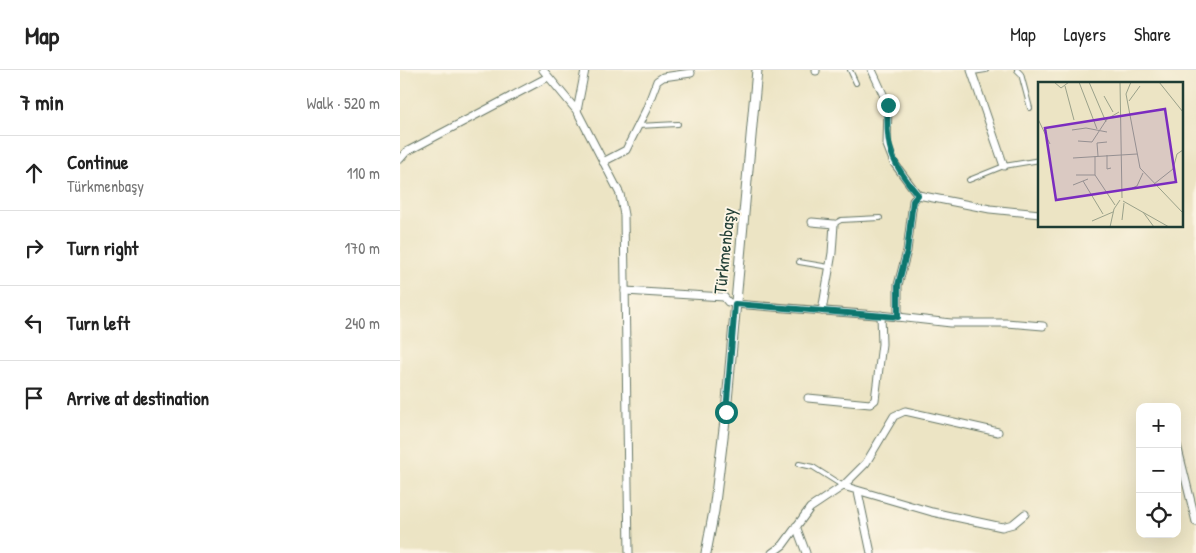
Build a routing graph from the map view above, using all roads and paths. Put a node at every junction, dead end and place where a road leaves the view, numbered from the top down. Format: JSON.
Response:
{"nodes":[{"id":1,"x":543,"y":70,"type":"edge"},
{"id":2,"x":585,"y":70,"type":"edge"},
{"id":3,"x":757,"y":70,"type":"edge"},
{"id":4,"x":850,"y":70,"type":"edge"},
{"id":5,"x":872,"y":70,"type":"edge"},
{"id":6,"x":986,"y":70,"type":"edge"},
{"id":7,"x":1017,"y":70,"type":"edge"},
{"id":8,"x":972,"y":71,"type":"edge"},
{"id":9,"x":691,"y":73,"type":"dead end"},
{"id":10,"x":548,"y":77,"type":"junction"},
{"id":11,"x":856,"y":83,"type":"dead end"},
{"id":12,"x":1030,"y":108,"type":"dead end"},
{"id":13,"x":577,"y":111,"type":"junction"},
{"id":14,"x":678,"y":124,"type":"dead end"},
{"id":15,"x":638,"y":126,"type":"junction"},
{"id":16,"x":400,"y":159,"type":"edge"},
{"id":17,"x":1038,"y":160,"type":"edge"},
{"id":18,"x":604,"y":162,"type":"junction"},
{"id":19,"x":1004,"y":166,"type":"junction"},
{"id":20,"x":969,"y":180,"type":"dead end"},
{"id":21,"x":918,"y":195,"type":"junction"},
{"id":22,"x":1038,"y":214,"type":"edge"},
{"id":23,"x":880,"y":218,"type":"dead end"},
{"id":24,"x":812,"y":222,"type":"dead end"},
{"id":25,"x":834,"y":224,"type":"junction"},
{"id":26,"x":799,"y":262,"type":"dead end"},
{"id":27,"x":829,"y":267,"type":"junction"},
{"id":28,"x":625,"y":291,"type":"junction"},
{"id":29,"x":735,"y":304,"type":"junction"},
{"id":30,"x":822,"y":311,"type":"junction"},
{"id":31,"x":881,"y":315,"type":"junction"},
{"id":32,"x":898,"y":317,"type":"junction"},
{"id":33,"x":1043,"y":326,"type":"dead end"},
{"id":34,"x":808,"y":398,"type":"dead end"},
{"id":35,"x":998,"y":432,"type":"dead end"},
{"id":36,"x":1178,"y":448,"type":"edge"},
{"id":37,"x":799,"y":464,"type":"dead end"},
{"id":38,"x":843,"y":486,"type":"junction"},
{"id":39,"x":858,"y":492,"type":"junction"},
{"id":40,"x":1025,"y":514,"type":"dead end"},
{"id":41,"x":1196,"y":522,"type":"edge"},
{"id":42,"x":796,"y":526,"type":"junction"},
{"id":43,"x":629,"y":553,"type":"edge"},
{"id":44,"x":706,"y":553,"type":"edge"},
{"id":45,"x":772,"y":553,"type":"edge"},
{"id":46,"x":806,"y":553,"type":"edge"},
{"id":47,"x":871,"y":553,"type":"edge"}],
"edges":[{"from":1,"to":10,"type":"street"},
{"from":2,"to":13,"type":"street"},
{"from":3,"to":29,"type":"street","name":"Türkmenbaşy"},
{"from":4,"to":11,"type":"lane"},
{"from":5,"to":21,"type":"street"},
{"from":6,"to":8,"type":"lane"},
{"from":7,"to":12,"type":"lane"},
{"from":8,"to":19,"type":"street"},
{"from":9,"to":15,"type":"street"},
{"from":10,"to":13,"type":"street"},
{"from":10,"to":16,"type":"street"},
{"from":13,"to":18,"type":"street"},
{"from":14,"to":15,"type":"lane"},
{"from":15,"to":18,"type":"street"},
{"from":17,"to":19,"type":"lane"},
{"from":18,"to":28,"type":"street"},
{"from":19,"to":20,"type":"lane"},
{"from":21,"to":22,"type":"street"},
{"from":21,"to":32,"type":"street"},
{"from":23,"to":25,"type":"lane"},
{"from":24,"to":25,"type":"street"},
{"from":25,"to":27,"type":"street"},
{"from":26,"to":27,"type":"lane"},
{"from":27,"to":30,"type":"street"},
{"from":28,"to":29,"type":"street"},
{"from":28,"to":43,"type":"street"},
{"from":29,"to":30,"type":"street"},
{"from":29,"to":44,"type":"street","name":"Türkmenbaşy"},
{"from":30,"to":31,"type":"street"},
{"from":31,"to":32,"type":"street"},
{"from":31,"to":34,"type":"street"},
{"from":32,"to":33,"type":"street"},
{"from":35,"to":38,"type":"street"},
{"from":36,"to":41,"type":"street"},
{"from":37,"to":38,"type":"lane"},
{"from":38,"to":39,"type":"street"},
{"from":38,"to":42,"type":"street"},
{"from":39,"to":40,"type":"street"},
{"from":39,"to":47,"type":"street"},
{"from":42,"to":45,"type":"street"},
{"from":42,"to":46,"type":"street"}]}
